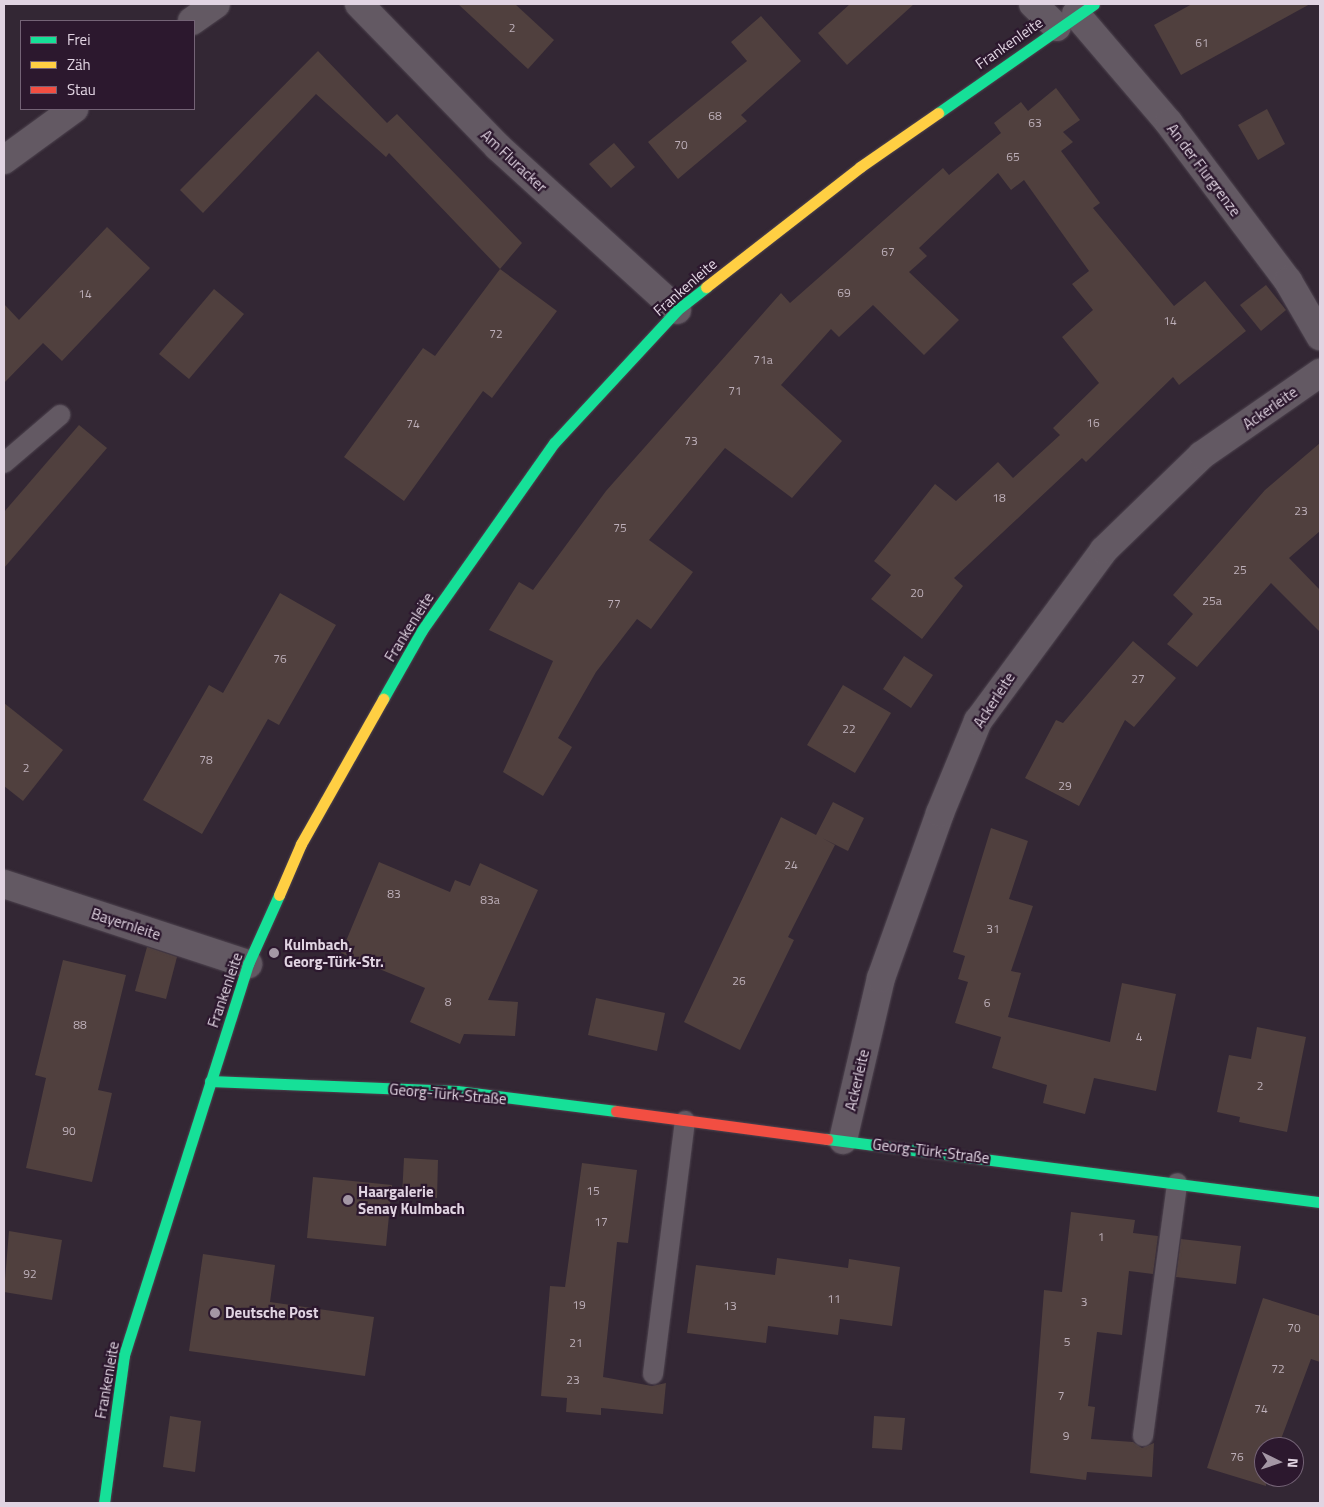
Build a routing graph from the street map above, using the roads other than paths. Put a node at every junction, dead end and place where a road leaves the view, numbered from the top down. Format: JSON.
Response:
{"nodes":[{"id":1,"x":216,"y":4,"type":"edge"},
{"id":2,"x":359,"y":4,"type":"edge"},
{"id":3,"x":1033,"y":4,"type":"edge"},
{"id":4,"x":1076,"y":15,"type":"edge"},
{"id":5,"x":193,"y":20,"type":"edge"},
{"id":6,"x":73,"y":110,"type":"edge"},
{"id":7,"x":4,"y":160,"type":"edge"},
{"id":8,"x":677,"y":310,"type":"junction"},
{"id":9,"x":1320,"y":336,"type":"edge"},
{"id":10,"x":1320,"y":373,"type":"edge"},
{"id":11,"x":60,"y":415,"type":"dead end"},
{"id":12,"x":4,"y":463,"type":"edge"},
{"id":13,"x":4,"y":884,"type":"edge"},
{"id":14,"x":248,"y":964,"type":"junction"},
{"id":15,"x":210,"y":1080,"type":"junction"},
{"id":16,"x":685,"y":1121,"type":"junction"},
{"id":17,"x":843,"y":1140,"type":"junction"},
{"id":18,"x":1177,"y":1183,"type":"junction"},
{"id":19,"x":1320,"y":1202,"type":"edge"},
{"id":20,"x":654,"y":1374,"type":"dead end"},
{"id":21,"x":1144,"y":1436,"type":"dead end"},
{"id":22,"x":104,"y":1503,"type":"edge"}],
"edges":[{"from":1,"to":5,"type":"street"},
{"from":2,"to":8,"type":"street","name":"Am Fluracker"},
{"from":3,"to":4,"type":"street","name":"An der Flurgrenze"},
{"from":4,"to":8,"type":"street","name":"Frankenleite"},
{"from":4,"to":9,"type":"street","name":"An der Flurgrenze"},
{"from":6,"to":7,"type":"street"},
{"from":8,"to":14,"type":"street","name":"Frankenleite"},
{"from":10,"to":17,"type":"street","name":"Ackerleite"},
{"from":11,"to":12,"type":"lane"},
{"from":13,"to":14,"type":"street","name":"Bayernleite"},
{"from":14,"to":15,"type":"street","name":"Frankenleite"},
{"from":15,"to":16,"type":"street","name":"Georg-Türk-Straße"},
{"from":15,"to":22,"type":"street","name":"Frankenleite"},
{"from":16,"to":17,"type":"street","name":"Georg-Türk-Straße"},
{"from":16,"to":20,"type":"lane"},
{"from":17,"to":18,"type":"street","name":"Georg-Türk-Straße"},
{"from":18,"to":19,"type":"street","name":"Georg-Türk-Straße"},
{"from":18,"to":21,"type":"lane"}]}
